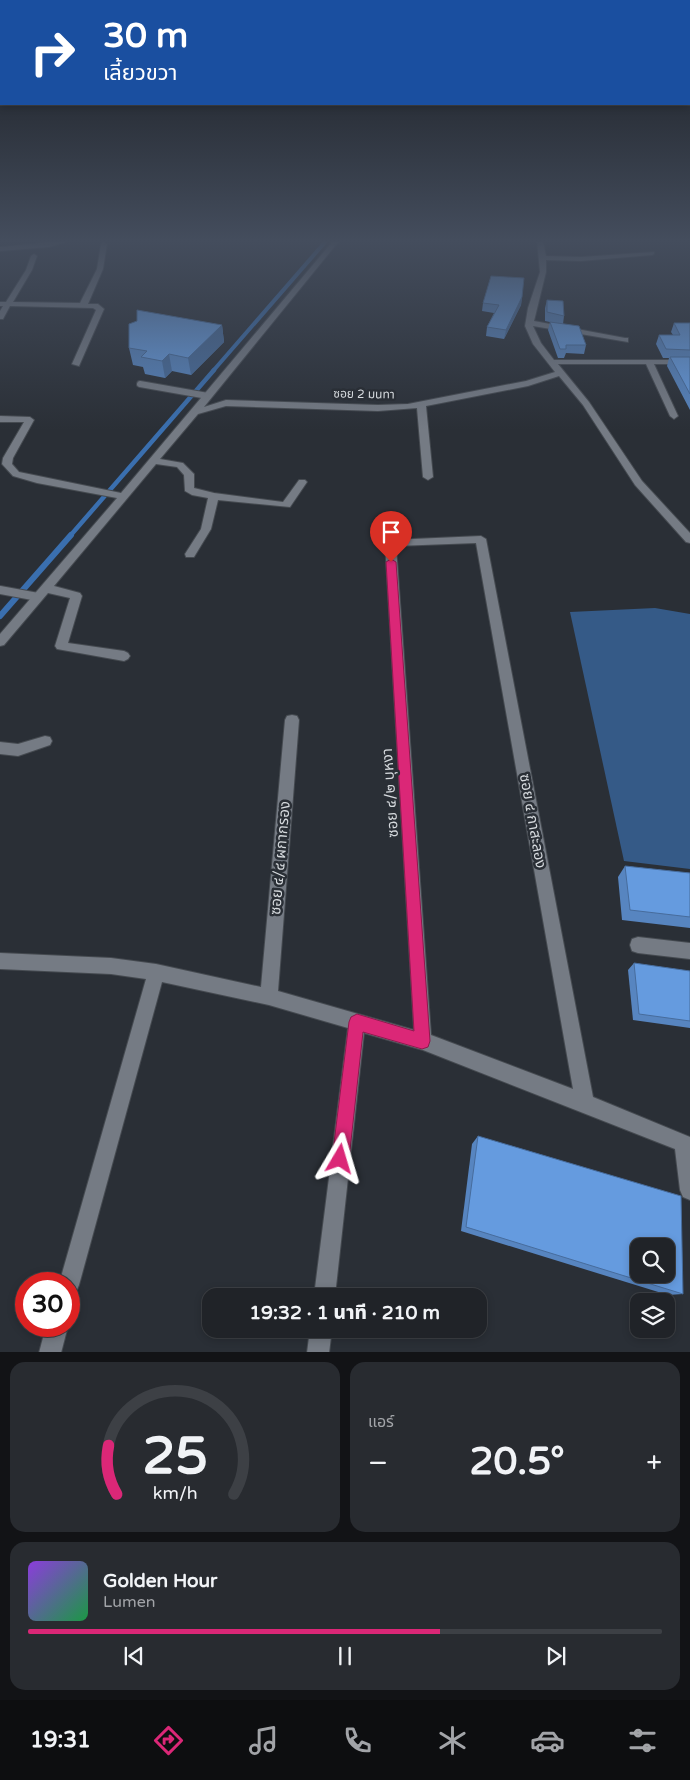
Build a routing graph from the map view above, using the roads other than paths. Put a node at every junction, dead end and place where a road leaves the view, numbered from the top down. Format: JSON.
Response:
{"nodes":[{"id":1,"x":4,"y":304,"type":"edge"},
{"id":2,"x":8,"y":304,"type":"edge"},
{"id":3,"x":282,"y":304,"type":"edge"},
{"id":4,"x":533,"y":304,"type":"edge"},
{"id":5,"x":83,"y":306,"type":"joint"},
{"id":6,"x":0,"y":316,"type":"edge"},
{"id":7,"x":530,"y":323,"type":"junction"},
{"id":8,"x":625,"y":340,"type":"dead end"},
{"id":9,"x":551,"y":362,"type":"junction"},
{"id":10,"x":649,"y":362,"type":"junction"},
{"id":11,"x":690,"y":362,"type":"edge"},
{"id":12,"x":76,"y":364,"type":"dead end"},
{"id":13,"x":559,"y":373,"type":"junction"},
{"id":14,"x":140,"y":384,"type":"dead end"},
{"id":15,"x":204,"y":395,"type":"junction"},
{"id":16,"x":421,"y":404,"type":"junction"},
{"id":17,"x":195,"y":412,"type":"junction"},
{"id":18,"x":674,"y":416,"type":"dead end"},
{"id":19,"x":0,"y":419,"type":"edge"},
{"id":20,"x":153,"y":461,"type":"junction"},
{"id":21,"x":4,"y":464,"type":"edge"},
{"id":22,"x":428,"y":477,"type":"dead end"},
{"id":23,"x":302,"y":482,"type":"dead end"},
{"id":24,"x":124,"y":496,"type":"junction"},
{"id":25,"x":214,"y":496,"type":"junction"},
{"id":26,"x":690,"y":540,"type":"edge"},
{"id":27,"x":390,"y":542,"type":"joint"},
{"id":28,"x":190,"y":554,"type":"dead end"},
{"id":29,"x":46,"y":588,"type":"junction"},
{"id":30,"x":0,"y":590,"type":"edge"},
{"id":31,"x":38,"y":598,"type":"junction"},
{"id":32,"x":0,"y":642,"type":"edge"},
{"id":33,"x":124,"y":656,"type":"dead end"},
{"id":34,"x":292,"y":720,"type":"dead end"},
{"id":35,"x":45,"y":741,"type":"dead end"},
{"id":36,"x":0,"y":748,"type":"edge"},
{"id":37,"x":638,"y":945,"type":"dead end"},
{"id":38,"x":690,"y":951,"type":"edge"},
{"id":39,"x":0,"y":961,"type":"edge"},
{"id":40,"x":156,"y":972,"type":"junction"},
{"id":41,"x":268,"y":997,"type":"junction"},
{"id":42,"x":357,"y":1022,"type":"junction"},
{"id":43,"x":422,"y":1041,"type":"junction"},
{"id":44,"x":585,"y":1103,"type":"junction"},
{"id":45,"x":687,"y":1145,"type":"edge"},
{"id":46,"x":690,"y":1190,"type":"edge"},
{"id":47,"x":73,"y":1272,"type":"edge"},
{"id":48,"x":325,"y":1288,"type":"edge"},
{"id":49,"x":54,"y":1337,"type":"edge"},
{"id":50,"x":320,"y":1338,"type":"edge"},
{"id":51,"x":50,"y":1352,"type":"edge"},
{"id":52,"x":318,"y":1352,"type":"edge"}],
"edges":[{"from":1,"to":6,"type":"street"},
{"from":2,"to":5,"type":"street"},
{"from":3,"to":15,"type":"street"},
{"from":4,"to":7,"type":"street"},
{"from":5,"to":12,"type":"street"},
{"from":7,"to":8,"type":"street"},
{"from":7,"to":9,"type":"street"},
{"from":9,"to":10,"type":"street"},
{"from":9,"to":13,"type":"street"},
{"from":10,"to":11,"type":"street"},
{"from":10,"to":18,"type":"street"},
{"from":13,"to":16,"type":"street","name":"ซอย 2 มนทา"},
{"from":13,"to":26,"type":"street"},
{"from":14,"to":15,"type":"lane"},
{"from":15,"to":17,"type":"street"},
{"from":16,"to":17,"type":"street","name":"ซอย 2 มนทา"},
{"from":16,"to":22,"type":"street"},
{"from":17,"to":20,"type":"street"},
{"from":19,"to":21,"type":"street"},
{"from":20,"to":24,"type":"street"},
{"from":20,"to":25,"type":"street"},
{"from":21,"to":24,"type":"street"},
{"from":23,"to":25,"type":"street"},
{"from":24,"to":29,"type":"street"},
{"from":25,"to":28,"type":"street"},
{"from":27,"to":43,"type":"street","name":"ซอย ๔/๒ บุหงา"},
{"from":27,"to":44,"type":"street","name":"ซอย ๔ กาสะลอง"},
{"from":29,"to":31,"type":"street"},
{"from":29,"to":33,"type":"street"},
{"from":30,"to":31,"type":"lane"},
{"from":31,"to":32,"type":"street"},
{"from":34,"to":41,"type":"street","name":"ซอย ๔/๔ ผกากรอง"},
{"from":35,"to":36,"type":"street"},
{"from":37,"to":38,"type":"street"},
{"from":39,"to":40,"type":"street"},
{"from":40,"to":41,"type":"street"},
{"from":40,"to":47,"type":"street"},
{"from":41,"to":42,"type":"street"},
{"from":42,"to":43,"type":"street"},
{"from":42,"to":48,"type":"street"},
{"from":43,"to":44,"type":"street"},
{"from":44,"to":45,"type":"street"},
{"from":45,"to":46,"type":"street"},
{"from":49,"to":51,"type":"street"},
{"from":50,"to":52,"type":"street"}]}
